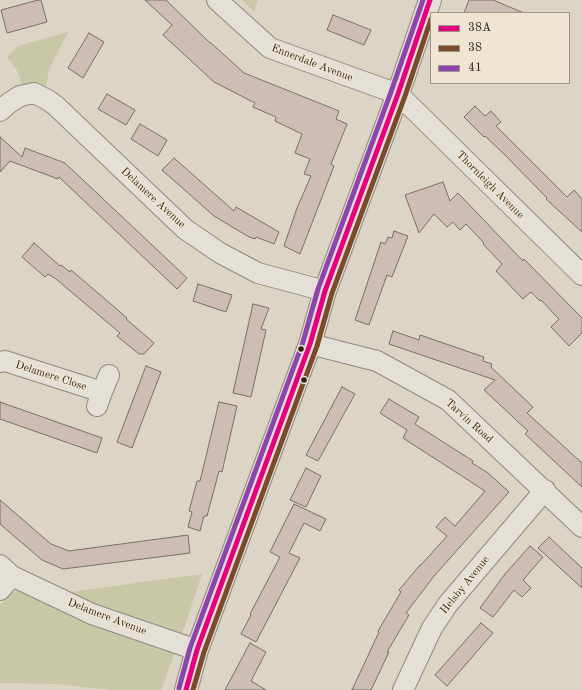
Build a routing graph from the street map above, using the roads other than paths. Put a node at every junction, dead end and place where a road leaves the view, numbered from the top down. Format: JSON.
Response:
{"nodes":[{"id":1,"x":217,"y":0,"type":"edge"},
{"id":2,"x":430,"y":0,"type":"edge"},
{"id":3,"x":398,"y":94,"type":"junction"},
{"id":4,"x":0,"y":111,"type":"edge"},
{"id":5,"x":582,"y":275,"type":"edge"},
{"id":6,"x":325,"y":291,"type":"junction"},
{"id":7,"x":310,"y":344,"type":"junction"},
{"id":8,"x":0,"y":362,"type":"edge"},
{"id":9,"x":103,"y":391,"type":"dead end"},
{"id":10,"x":544,"y":490,"type":"junction"},
{"id":11,"x":582,"y":527,"type":"edge"},
{"id":12,"x":4,"y":577,"type":"edge"},
{"id":13,"x":197,"y":650,"type":"junction"},
{"id":14,"x":186,"y":690,"type":"edge"},
{"id":15,"x":403,"y":690,"type":"edge"}],
"edges":[{"from":1,"to":3,"type":"street","name":"Ennerdale Avenue"},
{"from":2,"to":3,"type":"street"},
{"from":3,"to":5,"type":"street","name":"Thornleigh Avenue"},
{"from":3,"to":6,"type":"street"},
{"from":4,"to":6,"type":"street","name":"Delamere Avenue"},
{"from":6,"to":7,"type":"street"},
{"from":7,"to":10,"type":"street","name":"Tarvin Road"},
{"from":7,"to":13,"type":"street"},
{"from":8,"to":9,"type":"street","name":"Delamere Close"},
{"from":10,"to":11,"type":"street","name":"Tarvin Road"},
{"from":10,"to":15,"type":"street","name":"Helsby Avenue"},
{"from":12,"to":13,"type":"street","name":"Delamere Avenue"},
{"from":13,"to":14,"type":"street"}]}
